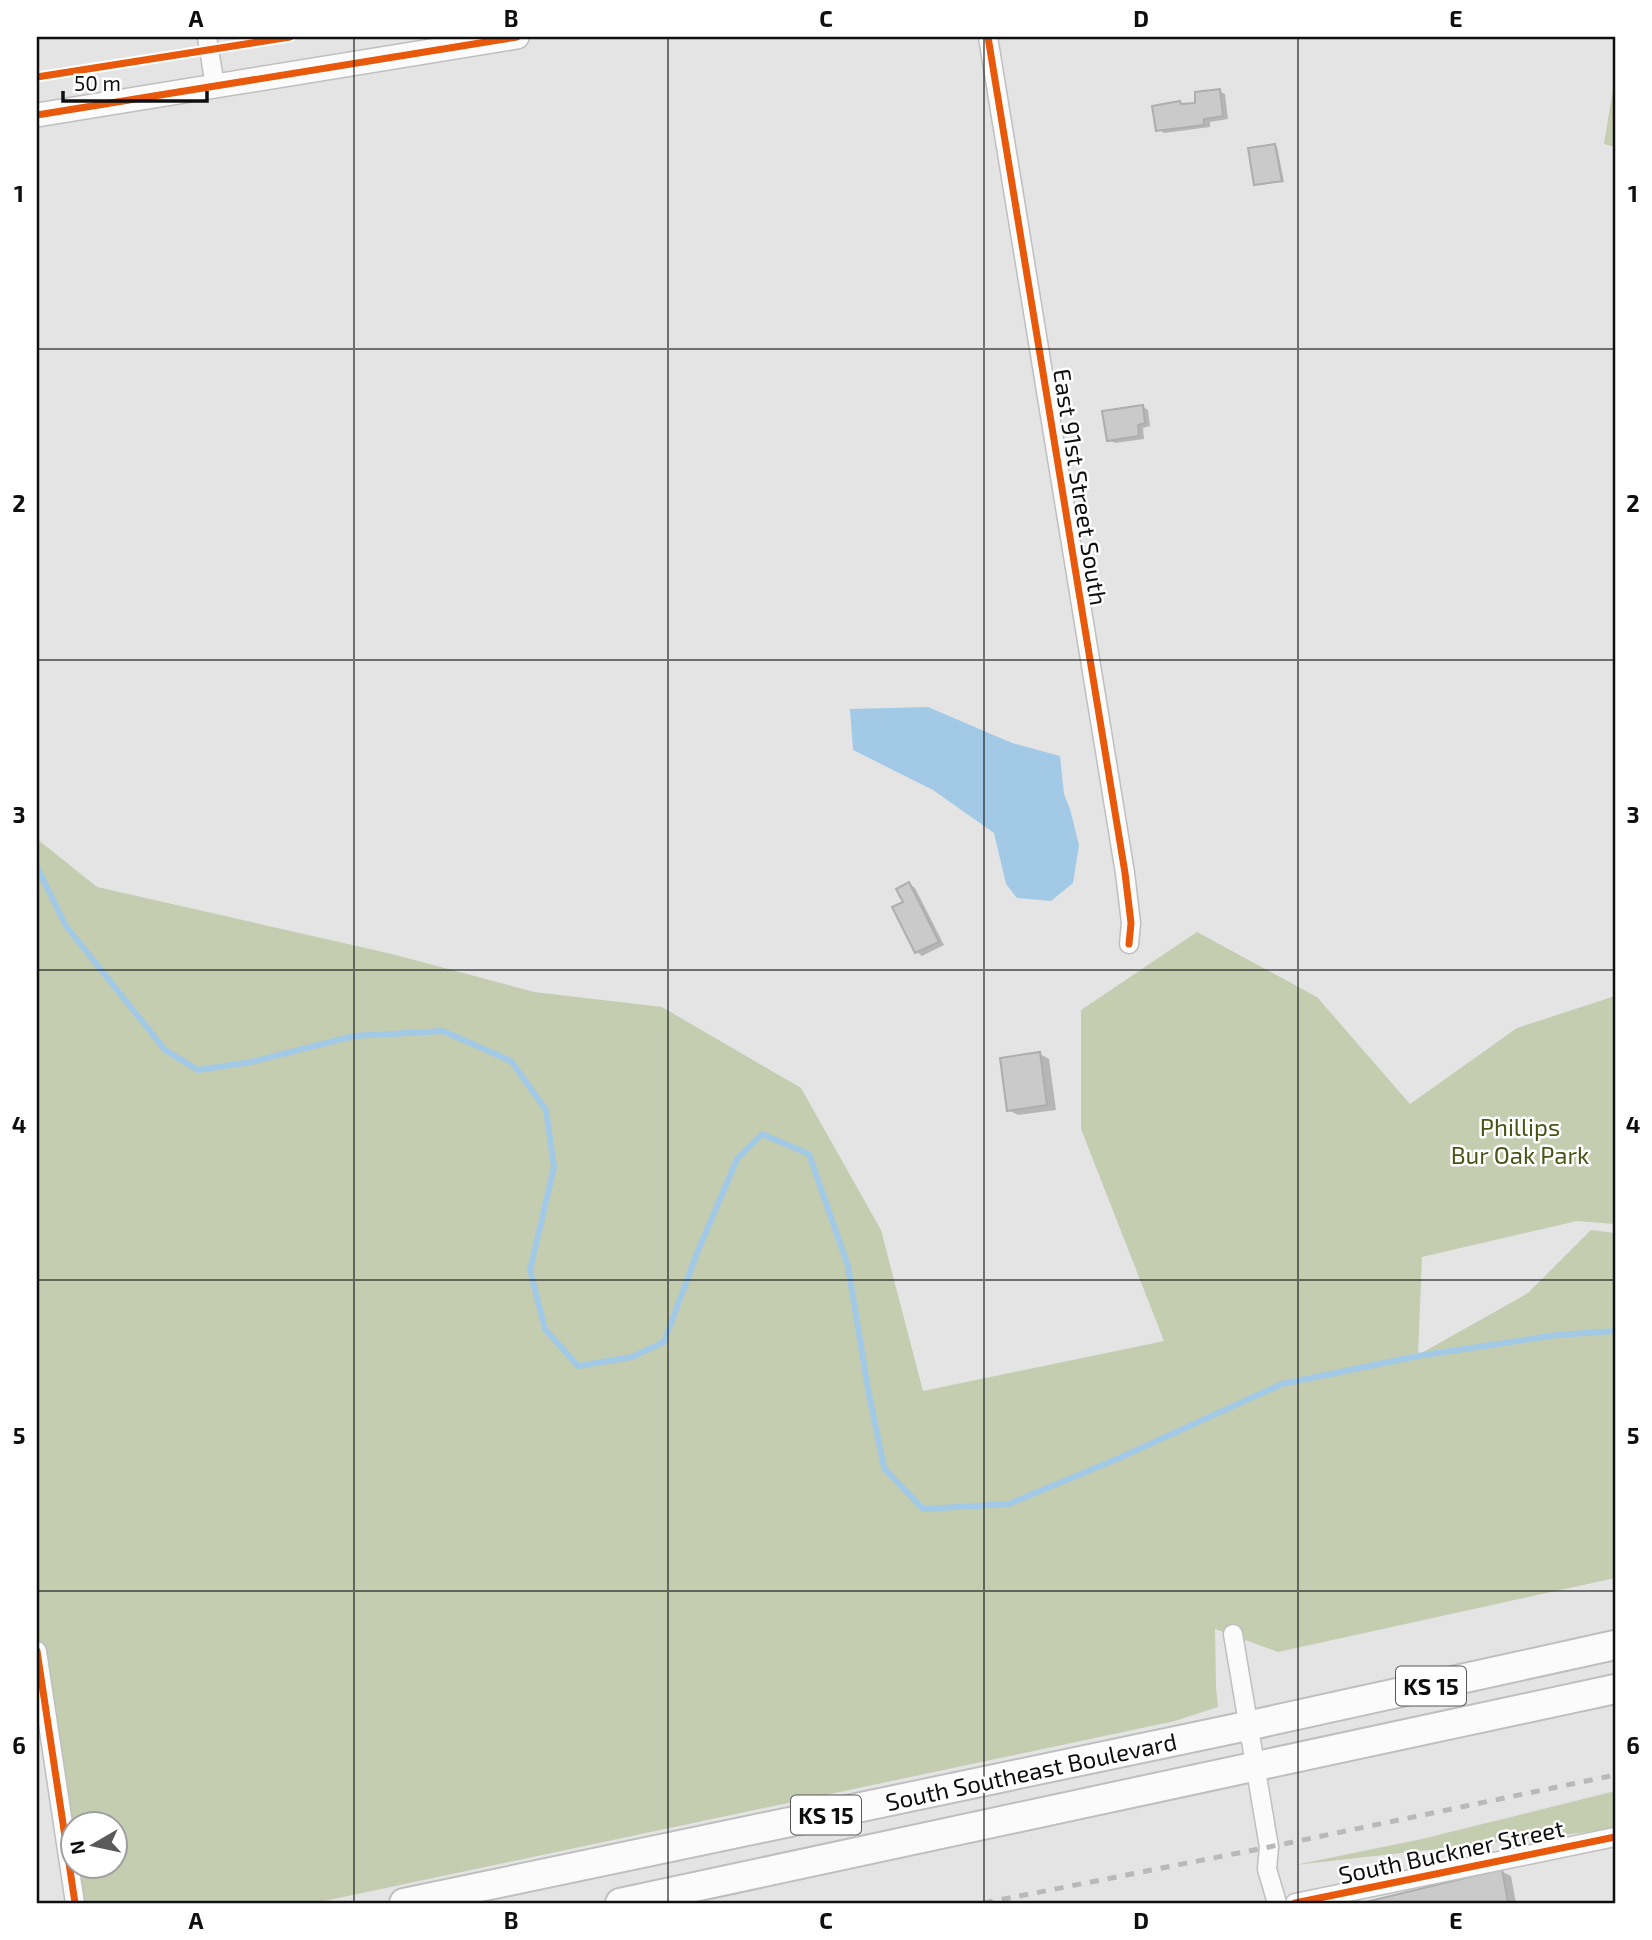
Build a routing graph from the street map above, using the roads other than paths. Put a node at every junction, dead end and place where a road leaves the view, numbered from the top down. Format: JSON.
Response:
{"nodes":[{"id":1,"x":207,"y":37,"type":"edge"},
{"id":2,"x":517,"y":37,"type":"edge"},
{"id":3,"x":988,"y":37,"type":"edge"},
{"id":4,"x":215,"y":86,"type":"junction"},
{"id":5,"x":37,"y":115,"type":"edge"},
{"id":6,"x":1129,"y":944,"type":"dead end"},
{"id":7,"x":1233,"y":1634,"type":"dead end"},
{"id":8,"x":1615,"y":1645,"type":"edge"},
{"id":9,"x":37,"y":1651,"type":"edge"},
{"id":10,"x":1615,"y":1689,"type":"edge"},
{"id":11,"x":1247,"y":1726,"type":"junction"},
{"id":12,"x":1254,"y":1768,"type":"junction"},
{"id":13,"x":1615,"y":1837,"type":"edge"},
{"id":14,"x":75,"y":1903,"type":"edge"},
{"id":15,"x":404,"y":1903,"type":"edge"},
{"id":16,"x":620,"y":1903,"type":"edge"},
{"id":17,"x":1277,"y":1903,"type":"edge"},
{"id":18,"x":1294,"y":1903,"type":"edge"}],
"edges":[{"from":1,"to":4,"type":"street"},
{"from":2,"to":4,"type":"street"},
{"from":3,"to":6,"type":"street","name":"East 91st Street South"},
{"from":4,"to":5,"type":"street"},
{"from":7,"to":11,"type":"street"},
{"from":8,"to":11,"type":"main road","number":"KS 15"},
{"from":9,"to":14,"type":"street"},
{"from":10,"to":12,"type":"main road","number":"KS 15"},
{"from":11,"to":12,"type":"street"},
{"from":11,"to":15,"type":"main road","name":"South Southeast Boulevard","number":"KS 15"},
{"from":12,"to":16,"type":"main road","name":"South Southeast Boulevard","number":"KS 15"},
{"from":12,"to":17,"type":"street"},
{"from":13,"to":18,"type":"street","name":"South Buckner Street"}]}
